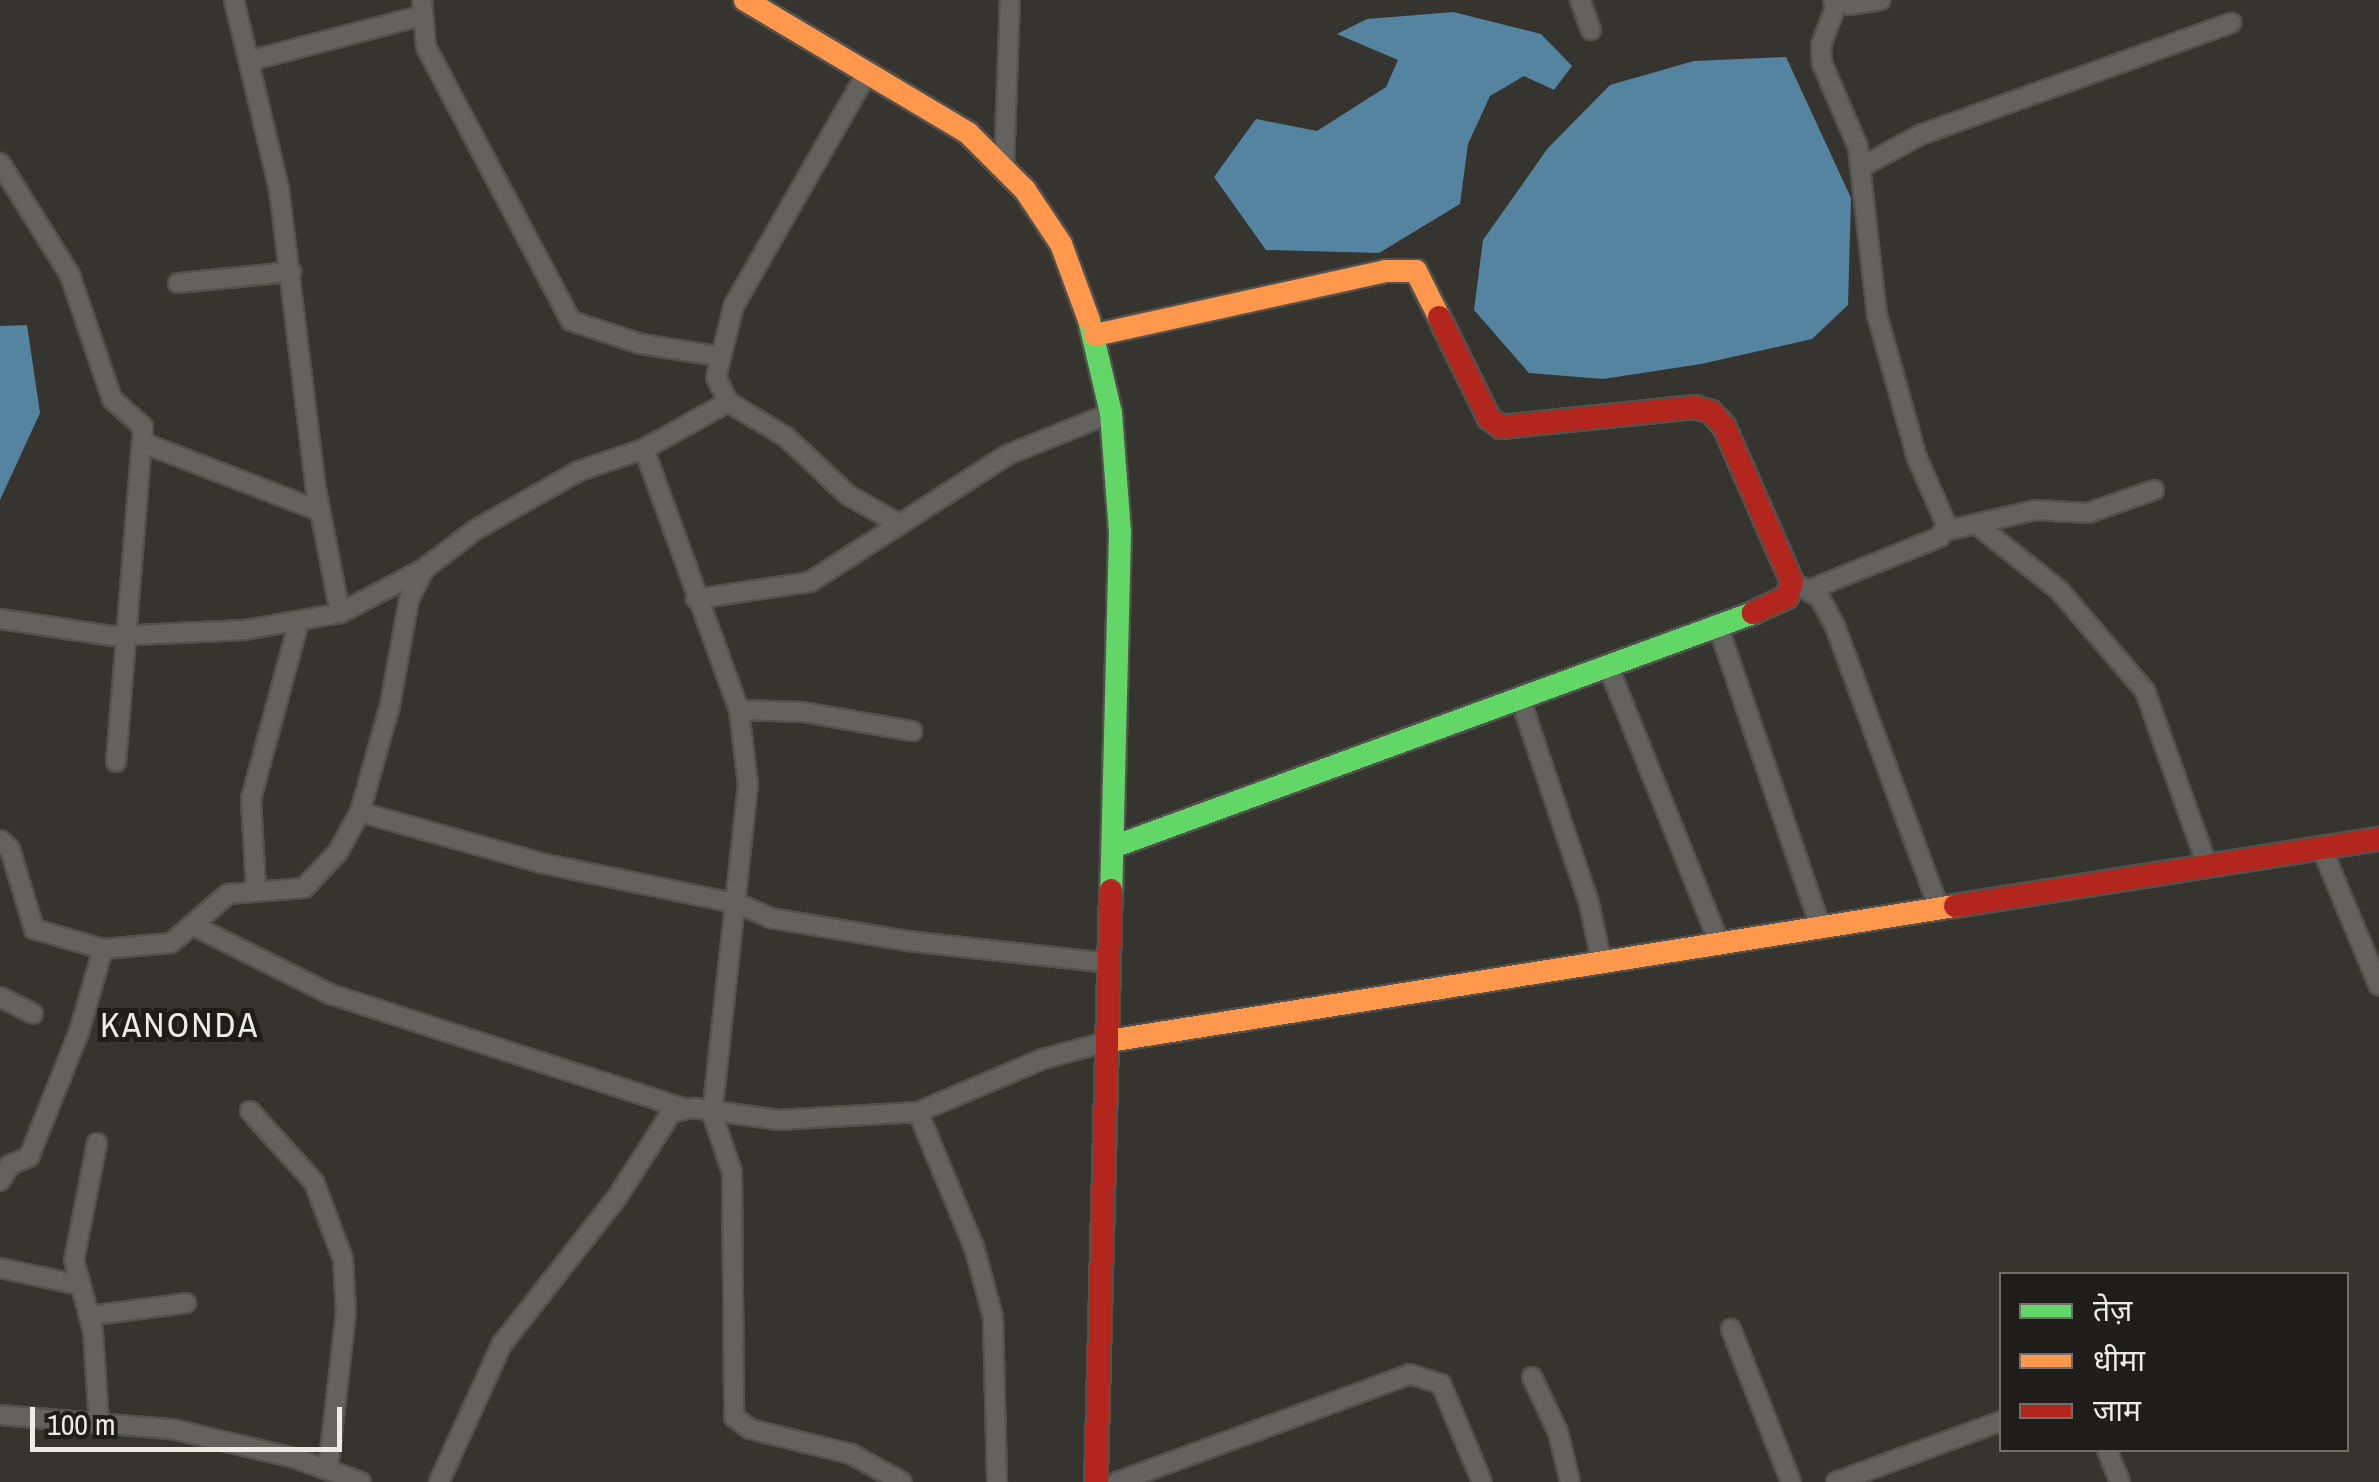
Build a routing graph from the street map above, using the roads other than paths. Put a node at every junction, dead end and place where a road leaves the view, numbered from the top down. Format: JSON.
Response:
{"nodes":[{"id":1,"x":234,"y":0,"type":"edge"},
{"id":2,"x":745,"y":0,"type":"edge"},
{"id":3,"x":1010,"y":0,"type":"edge"},
{"id":4,"x":1580,"y":0,"type":"edge"},
{"id":5,"x":1882,"y":0,"type":"edge"},
{"id":6,"x":1835,"y":2,"type":"edge"},
{"id":7,"x":421,"y":8,"type":"edge"},
{"id":8,"x":2231,"y":22,"type":"dead end"},
{"id":9,"x":1591,"y":30,"type":"dead end"},
{"id":10,"x":249,"y":61,"type":"junction"},
{"id":11,"x":867,"y":73,"type":"junction"},
{"id":12,"x":0,"y":163,"type":"edge"},
{"id":13,"x":1863,"y":166,"type":"junction"},
{"id":14,"x":1004,"y":169,"type":"junction"},
{"id":15,"x":291,"y":272,"type":"junction"},
{"id":16,"x":178,"y":283,"type":"dead end"},
{"id":17,"x":1096,"y":334,"type":"junction"},
{"id":18,"x":718,"y":356,"type":"junction"},
{"id":19,"x":728,"y":402,"type":"junction"},
{"id":20,"x":1111,"y":414,"type":"junction"},
{"id":21,"x":146,"y":444,"type":"junction"},
{"id":22,"x":644,"y":449,"type":"junction"},
{"id":23,"x":2154,"y":490,"type":"dead end"},
{"id":24,"x":320,"y":511,"type":"junction"},
{"id":25,"x":899,"y":524,"type":"junction"},
{"id":26,"x":1980,"y":527,"type":"junction"},
{"id":27,"x":1944,"y":531,"type":"junction"},
{"id":28,"x":424,"y":569,"type":"junction"},
{"id":29,"x":1801,"y":586,"type":"junction"},
{"id":30,"x":696,"y":599,"type":"junction"},
{"id":31,"x":340,"y":613,"type":"junction"},
{"id":32,"x":0,"y":619,"type":"edge"},
{"id":33,"x":299,"y":622,"type":"junction"},
{"id":34,"x":1718,"y":626,"type":"junction"},
{"id":35,"x":126,"y":636,"type":"junction"},
{"id":36,"x":1608,"y":666,"type":"junction"},
{"id":37,"x":1520,"y":698,"type":"junction"},
{"id":38,"x":739,"y":710,"type":"junction"},
{"id":39,"x":912,"y":731,"type":"dead end"},
{"id":40,"x":116,"y":762,"type":"dead end"},
{"id":41,"x":360,"y":812,"type":"junction"},
{"id":42,"x":0,"y":840,"type":"edge"},
{"id":43,"x":2379,"y":840,"type":"edge"},
{"id":44,"x":1113,"y":847,"type":"junction"},
{"id":45,"x":2322,"y":849,"type":"junction"},
{"id":46,"x":2208,"y":868,"type":"junction"},
{"id":47,"x":256,"y":889,"type":"junction"},
{"id":48,"x":739,"y":904,"type":"junction"},
{"id":49,"x":1940,"y":909,"type":"junction"},
{"id":50,"x":192,"y":926,"type":"junction"},
{"id":51,"x":1821,"y":929,"type":"junction"},
{"id":52,"x":1720,"y":944,"type":"junction"},
{"id":53,"x":104,"y":949,"type":"junction"},
{"id":54,"x":1111,"y":962,"type":"junction"},
{"id":55,"x":1602,"y":964,"type":"junction"},
{"id":56,"x":2379,"y":986,"type":"edge"},
{"id":57,"x":0,"y":998,"type":"edge"},
{"id":58,"x":33,"y":1014,"type":"dead end"},
{"id":59,"x":1109,"y":1041,"type":"junction"},
{"id":60,"x":682,"y":1108,"type":"junction"},
{"id":61,"x":250,"y":1111,"type":"dead end"},
{"id":62,"x":918,"y":1112,"type":"junction"},
{"id":63,"x":712,"y":1113,"type":"junction"},
{"id":64,"x":97,"y":1143,"type":"dead end"},
{"id":65,"x":0,"y":1181,"type":"edge"},
{"id":66,"x":0,"y":1268,"type":"edge"},
{"id":67,"x":79,"y":1285,"type":"junction"},
{"id":68,"x":186,"y":1303,"type":"dead end"},
{"id":69,"x":89,"y":1316,"type":"junction"},
{"id":70,"x":1730,"y":1329,"type":"dead end"},
{"id":71,"x":1532,"y":1376,"type":"dead end"},
{"id":72,"x":0,"y":1415,"type":"edge"},
{"id":73,"x":1999,"y":1423,"type":"edge"},
{"id":74,"x":98,"y":1425,"type":"junction"},
{"id":75,"x":2109,"y":1452,"type":"edge"},
{"id":76,"x":328,"y":1468,"type":"junction"},
{"id":77,"x":361,"y":1482,"type":"edge"},
{"id":78,"x":439,"y":1482,"type":"edge"},
{"id":79,"x":902,"y":1482,"type":"edge"},
{"id":80,"x":998,"y":1482,"type":"edge"},
{"id":81,"x":1096,"y":1482,"type":"edge"},
{"id":82,"x":1117,"y":1482,"type":"edge"},
{"id":83,"x":1482,"y":1482,"type":"edge"},
{"id":84,"x":1570,"y":1482,"type":"edge"},
{"id":85,"x":1791,"y":1482,"type":"edge"},
{"id":86,"x":1836,"y":1482,"type":"edge"},
{"id":87,"x":2120,"y":1482,"type":"edge"}],
"edges":[{"from":1,"to":10,"type":"street"},
{"from":2,"to":11,"type":"street"},
{"from":3,"to":14,"type":"street"},
{"from":4,"to":9,"type":"street"},
{"from":5,"to":6,"type":"street"},
{"from":6,"to":13,"type":"street"},
{"from":7,"to":10,"type":"street"},
{"from":7,"to":18,"type":"street"},
{"from":8,"to":13,"type":"street"},
{"from":10,"to":15,"type":"street"},
{"from":11,"to":14,"type":"street"},
{"from":11,"to":18,"type":"street"},
{"from":12,"to":21,"type":"street"},
{"from":13,"to":27,"type":"street"},
{"from":14,"to":17,"type":"street"},
{"from":15,"to":16,"type":"street"},
{"from":15,"to":24,"type":"street"},
{"from":17,"to":20,"type":"street"},
{"from":17,"to":29,"type":"street"},
{"from":18,"to":19,"type":"street"},
{"from":19,"to":22,"type":"street"},
{"from":19,"to":25,"type":"street"},
{"from":20,"to":25,"type":"street"},
{"from":20,"to":44,"type":"street"},
{"from":21,"to":24,"type":"street"},
{"from":21,"to":35,"type":"street"},
{"from":22,"to":28,"type":"street"},
{"from":22,"to":30,"type":"street"},
{"from":23,"to":26,"type":"street"},
{"from":24,"to":31,"type":"street"},
{"from":25,"to":30,"type":"street"},
{"from":26,"to":27,"type":"street"},
{"from":26,"to":46,"type":"street"},
{"from":27,"to":29,"type":"street"},
{"from":28,"to":31,"type":"street"},
{"from":28,"to":41,"type":"street"},
{"from":29,"to":34,"type":"street"},
{"from":29,"to":49,"type":"street"},
{"from":30,"to":38,"type":"street"},
{"from":31,"to":33,"type":"street"},
{"from":32,"to":35,"type":"street"},
{"from":33,"to":35,"type":"street"},
{"from":33,"to":47,"type":"street"},
{"from":34,"to":36,"type":"street"},
{"from":34,"to":51,"type":"street"},
{"from":35,"to":40,"type":"street"},
{"from":36,"to":37,"type":"street"},
{"from":36,"to":52,"type":"street"},
{"from":37,"to":44,"type":"street"},
{"from":37,"to":55,"type":"street"},
{"from":38,"to":39,"type":"street"},
{"from":38,"to":48,"type":"street"},
{"from":41,"to":47,"type":"street"},
{"from":41,"to":48,"type":"street"},
{"from":42,"to":53,"type":"street"},
{"from":43,"to":45,"type":"street"},
{"from":44,"to":54,"type":"street"},
{"from":45,"to":46,"type":"street"},
{"from":45,"to":56,"type":"street"},
{"from":46,"to":49,"type":"street"},
{"from":47,"to":50,"type":"street"},
{"from":48,"to":54,"type":"street"},
{"from":48,"to":63,"type":"street"},
{"from":49,"to":51,"type":"street"},
{"from":50,"to":53,"type":"street"},
{"from":50,"to":60,"type":"street"},
{"from":51,"to":52,"type":"street"},
{"from":52,"to":55,"type":"street"},
{"from":53,"to":65,"type":"street"},
{"from":54,"to":59,"type":"street"},
{"from":55,"to":59,"type":"street"},
{"from":57,"to":58,"type":"street"},
{"from":59,"to":62,"type":"street"},
{"from":59,"to":81,"type":"street"},
{"from":60,"to":63,"type":"street"},
{"from":60,"to":78,"type":"street"},
{"from":61,"to":76,"type":"street"},
{"from":62,"to":63,"type":"street"},
{"from":62,"to":80,"type":"street"},
{"from":63,"to":79,"type":"street"},
{"from":64,"to":67,"type":"street"},
{"from":66,"to":67,"type":"street"},
{"from":67,"to":69,"type":"street"},
{"from":68,"to":69,"type":"street"},
{"from":69,"to":74,"type":"street"},
{"from":70,"to":85,"type":"street"},
{"from":71,"to":84,"type":"street"},
{"from":72,"to":74,"type":"street"},
{"from":73,"to":86,"type":"street"},
{"from":74,"to":76,"type":"street"},
{"from":75,"to":87,"type":"street"},
{"from":76,"to":77,"type":"street"},
{"from":82,"to":83,"type":"street"}]}
